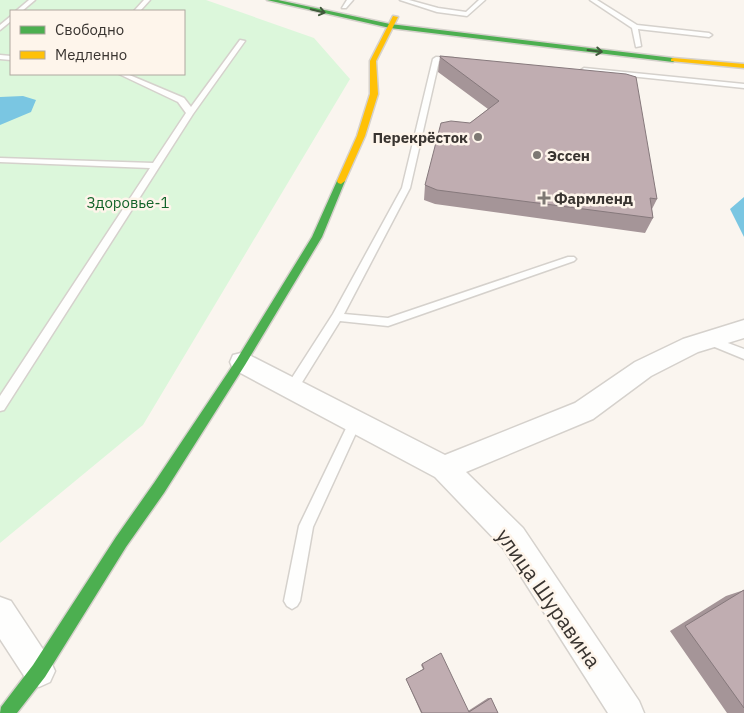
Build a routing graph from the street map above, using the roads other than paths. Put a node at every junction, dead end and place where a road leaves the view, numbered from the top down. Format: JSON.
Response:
{"nodes":[{"id":1,"x":32,"y":0,"type":"edge"},
{"id":2,"x":147,"y":0,"type":"edge"},
{"id":3,"x":270,"y":0,"type":"edge"},
{"id":4,"x":314,"y":0,"type":"edge"},
{"id":5,"x":403,"y":0,"type":"edge"},
{"id":6,"x":482,"y":0,"type":"edge"},
{"id":7,"x":593,"y":0,"type":"edge"},
{"id":8,"x":347,"y":4,"type":"edge"},
{"id":9,"x":20,"y":10,"type":"edge"},
{"id":10,"x":138,"y":10,"type":"edge"},
{"id":11,"x":10,"y":19,"type":"edge"},
{"id":12,"x":393,"y":21,"type":"junction"},
{"id":13,"x":0,"y":28,"type":"edge"},
{"id":14,"x":636,"y":28,"type":"junction"},
{"id":15,"x":709,"y":35,"type":"dead end"},
{"id":16,"x":242,"y":40,"type":"dead end"},
{"id":17,"x":638,"y":46,"type":"junction"},
{"id":18,"x":466,"y":61,"type":"edge"},
{"id":19,"x":743,"y":65,"type":"edge"},
{"id":20,"x":574,"y":70,"type":"edge"},
{"id":21,"x":124,"y":75,"type":"edge"},
{"id":22,"x":744,"y":86,"type":"edge"},
{"id":23,"x":190,"y":113,"type":"junction"},
{"id":24,"x":1,"y":161,"type":"edge"},
{"id":25,"x":156,"y":166,"type":"junction"},
{"id":26,"x":571,"y":259,"type":"dead end"},
{"id":27,"x":337,"y":317,"type":"junction"},
{"id":28,"x":744,"y":329,"type":"edge"},
{"id":29,"x":708,"y":340,"type":"junction"},
{"id":30,"x":744,"y":354,"type":"edge"},
{"id":31,"x":241,"y":362,"type":"junction"},
{"id":32,"x":292,"y":388,"type":"junction"},
{"id":33,"x":0,"y":406,"type":"edge"},
{"id":34,"x":355,"y":422,"type":"junction"},
{"id":35,"x":444,"y":468,"type":"junction"},
{"id":36,"x":292,"y":602,"type":"dead end"},
{"id":37,"x":0,"y":612,"type":"edge"},
{"id":38,"x":39,"y":671,"type":"junction"},
{"id":39,"x":6,"y":713,"type":"edge"},
{"id":40,"x":627,"y":713,"type":"edge"}],
"edges":[{"from":1,"to":9,"type":"lane"},
{"from":2,"to":10,"type":"lane"},
{"from":3,"to":12,"type":"street","one_way":true},
{"from":4,"to":8,"type":"street"},
{"from":5,"to":6,"type":"lane"},
{"from":7,"to":14,"type":"lane"},
{"from":8,"to":12,"type":"street"},
{"from":11,"to":13,"type":"lane"},
{"from":12,"to":17,"type":"street"},
{"from":12,"to":19,"type":"street","one_way":true},
{"from":12,"to":31,"type":"street"},
{"from":14,"to":15,"type":"lane"},
{"from":14,"to":17,"type":"lane"},
{"from":16,"to":23,"type":"lane"},
{"from":17,"to":19,"type":"street"},
{"from":18,"to":27,"type":"lane"},
{"from":20,"to":22,"type":"lane"},
{"from":21,"to":23,"type":"lane"},
{"from":23,"to":25,"type":"lane"},
{"from":24,"to":25,"type":"lane"},
{"from":25,"to":33,"type":"lane"},
{"from":26,"to":27,"type":"lane"},
{"from":27,"to":32,"type":"lane"},
{"from":28,"to":29,"type":"street"},
{"from":29,"to":30,"type":"lane"},
{"from":29,"to":35,"type":"street"},
{"from":31,"to":32,"type":"street","name":"улица Шуравина"},
{"from":31,"to":38,"type":"street"},
{"from":32,"to":34,"type":"street","name":"улица Шуравина"},
{"from":34,"to":35,"type":"street","name":"улица Шуравина"},
{"from":34,"to":36,"type":"lane"},
{"from":35,"to":40,"type":"street","name":"улица Шуравина"},
{"from":37,"to":38,"type":"street"},
{"from":38,"to":39,"type":"street"}]}
